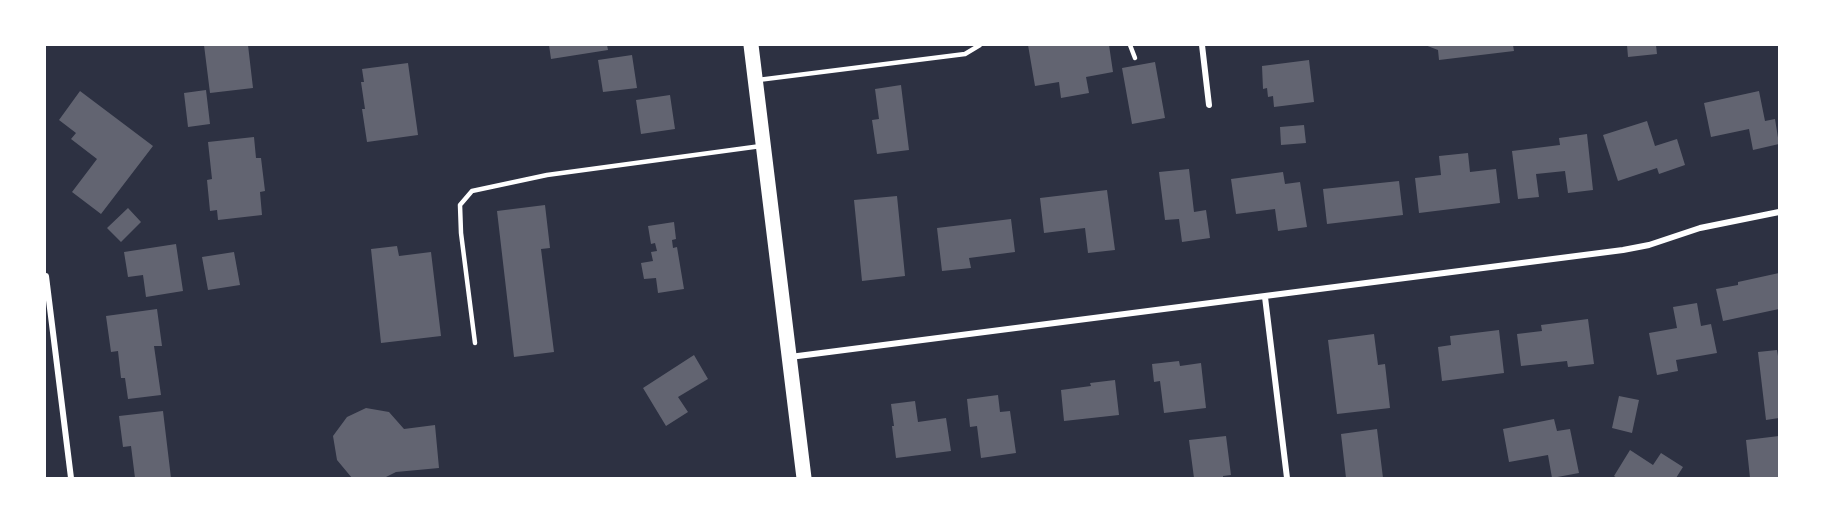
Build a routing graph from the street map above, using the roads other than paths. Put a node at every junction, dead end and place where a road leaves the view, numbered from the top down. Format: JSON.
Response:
{"nodes":[{"id":1,"x":751,"y":45,"type":"edge"},
{"id":2,"x":980,"y":45,"type":"edge"},
{"id":3,"x":1130,"y":45,"type":"edge"},
{"id":4,"x":1202,"y":45,"type":"edge"},
{"id":5,"x":1135,"y":58,"type":"dead end"},
{"id":6,"x":756,"y":80,"type":"junction"},
{"id":7,"x":1209,"y":105,"type":"dead end"},
{"id":8,"x":764,"y":146,"type":"junction"},
{"id":9,"x":1779,"y":212,"type":"edge"},
{"id":10,"x":46,"y":276,"type":"edge"},
{"id":11,"x":1265,"y":297,"type":"junction"},
{"id":12,"x":475,"y":343,"type":"dead end"},
{"id":13,"x":789,"y":357,"type":"junction"},
{"id":14,"x":71,"y":478,"type":"edge"},
{"id":15,"x":804,"y":478,"type":"edge"},
{"id":16,"x":1287,"y":478,"type":"edge"}],
"edges":[{"from":1,"to":6,"type":"main road"},
{"from":2,"to":6,"type":"lane"},
{"from":3,"to":5,"type":"lane"},
{"from":4,"to":7,"type":"street"},
{"from":6,"to":8,"type":"main road"},
{"from":8,"to":12,"type":"lane"},
{"from":8,"to":13,"type":"main road"},
{"from":9,"to":11,"type":"street"},
{"from":10,"to":14,"type":"street"},
{"from":11,"to":13,"type":"street"},
{"from":11,"to":16,"type":"street"},
{"from":13,"to":15,"type":"main road"}]}
